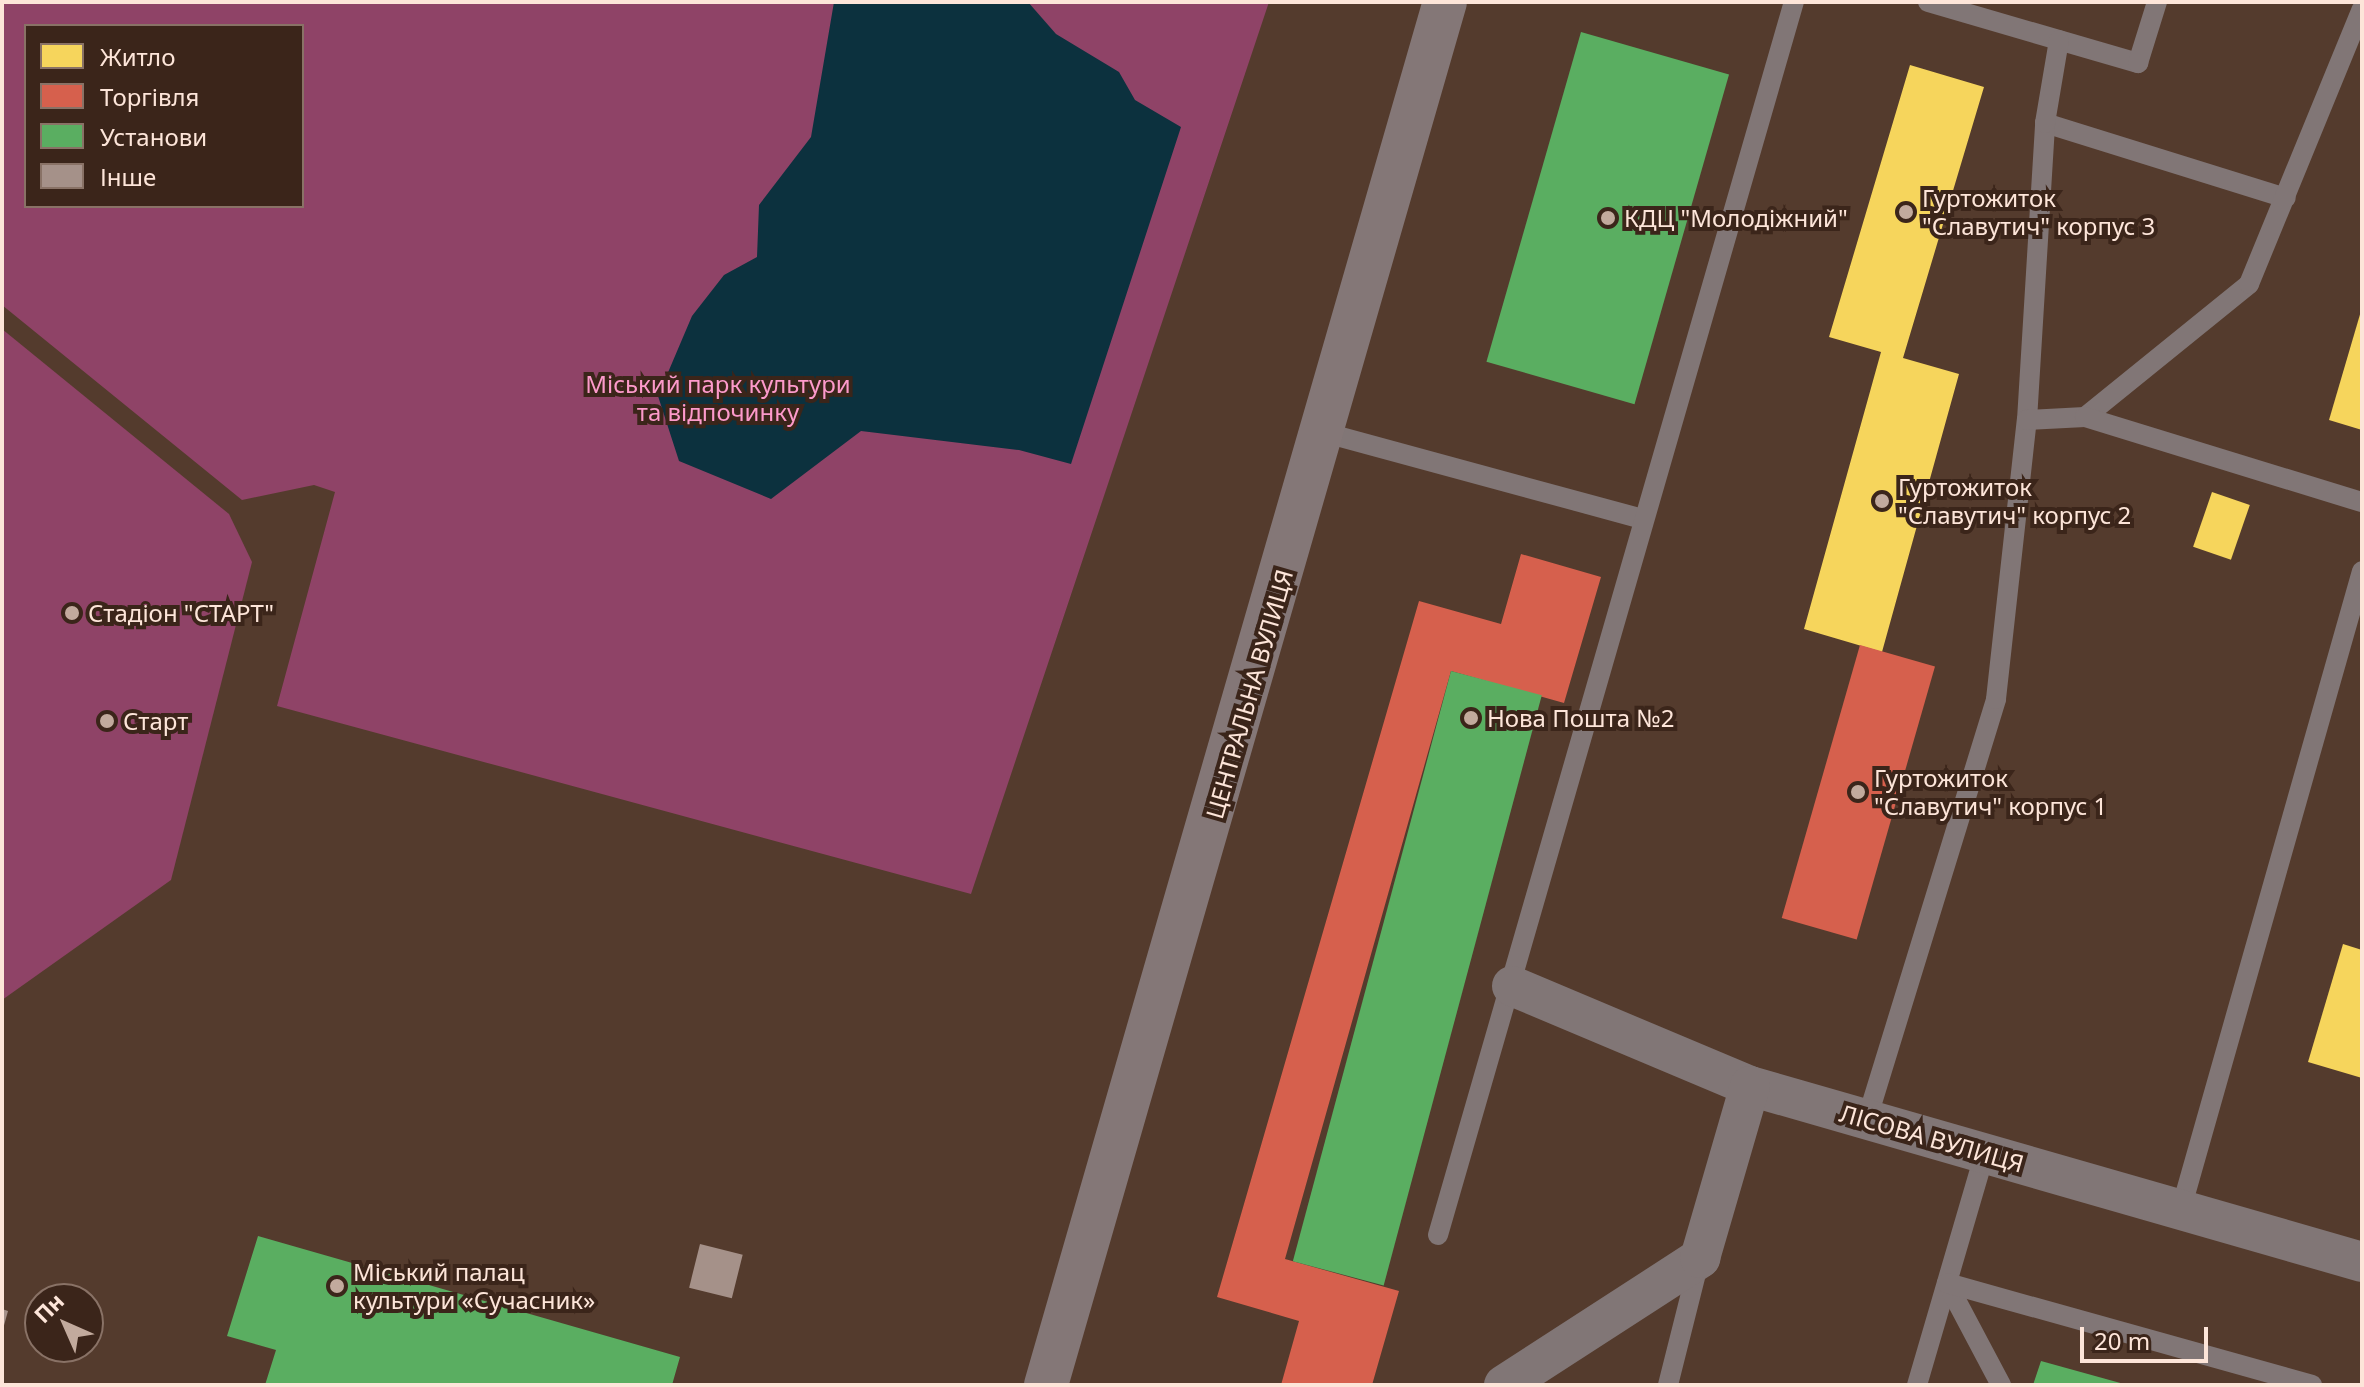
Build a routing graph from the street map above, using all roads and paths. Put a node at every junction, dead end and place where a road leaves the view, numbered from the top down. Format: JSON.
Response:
{"nodes":[{"id":1,"x":1445,"y":2,"type":"edge"},
{"id":2,"x":1794,"y":2,"type":"edge"},
{"id":3,"x":1928,"y":2,"type":"edge"},
{"id":4,"x":2157,"y":2,"type":"edge"},
{"id":5,"x":2362,"y":9,"type":"edge"},
{"id":6,"x":2059,"y":40,"type":"junction"},
{"id":7,"x":2045,"y":123,"type":"junction"},
{"id":8,"x":2286,"y":198,"type":"junction"},
{"id":9,"x":2085,"y":417,"type":"junction"},
{"id":10,"x":2027,"y":420,"type":"junction"},
{"id":11,"x":1326,"y":433,"type":"junction"},
{"id":12,"x":2362,"y":502,"type":"edge"},
{"id":13,"x":1642,"y":519,"type":"junction"},
{"id":14,"x":2362,"y":571,"type":"edge"},
{"id":15,"x":1512,"y":986,"type":"junction"},
{"id":16,"x":1750,"y":1086,"type":"junction"},
{"id":17,"x":1867,"y":1119,"type":"junction"},
{"id":18,"x":1985,"y":1153,"type":"junction"},
{"id":19,"x":2181,"y":1209,"type":"junction"},
{"id":20,"x":1438,"y":1235,"type":"dead end"},
{"id":21,"x":1700,"y":1258,"type":"junction"},
{"id":22,"x":2362,"y":1262,"type":"edge"},
{"id":23,"x":1947,"y":1283,"type":"junction"},
{"id":24,"x":1519,"y":1383,"type":"edge"},
{"id":25,"x":2300,"y":1383,"type":"edge"},
{"id":26,"x":1046,"y":1385,"type":"edge"},
{"id":27,"x":1668,"y":1385,"type":"edge"},
{"id":28,"x":1917,"y":1385,"type":"edge"},
{"id":29,"x":2001,"y":1385,"type":"edge"}],
"edges":[{"from":1,"to":11,"type":"street","name":"ЦЕНТРАЛЬНА ВУЛИЦЯ"},
{"from":2,"to":13,"type":"lane"},
{"from":3,"to":6,"type":"lane"},
{"from":4,"to":6,"type":"lane"},
{"from":5,"to":8,"type":"lane"},
{"from":6,"to":7,"type":"lane"},
{"from":7,"to":8,"type":"lane"},
{"from":7,"to":10,"type":"lane"},
{"from":8,"to":9,"type":"lane"},
{"from":9,"to":10,"type":"lane"},
{"from":9,"to":12,"type":"lane"},
{"from":10,"to":17,"type":"lane"},
{"from":11,"to":13,"type":"lane"},
{"from":11,"to":26,"type":"street","name":"ЦЕНТРАЛЬНА ВУЛИЦЯ"},
{"from":13,"to":15,"type":"lane"},
{"from":14,"to":19,"type":"lane"},
{"from":15,"to":16,"type":"street","name":"ЛІСОВА ВУЛИЦЯ"},
{"from":15,"to":20,"type":"lane"},
{"from":16,"to":17,"type":"street","name":"ЛІСОВА ВУЛИЦЯ"},
{"from":16,"to":21,"type":"street"},
{"from":17,"to":18,"type":"street","name":"ЛІСОВА ВУЛИЦЯ"},
{"from":18,"to":19,"type":"street","name":"ЛІСОВА ВУЛИЦЯ"},
{"from":18,"to":23,"type":"lane"},
{"from":19,"to":22,"type":"street","name":"ЛІСОВА ВУЛИЦЯ"},
{"from":21,"to":24,"type":"street"},
{"from":21,"to":27,"type":"lane"},
{"from":23,"to":25,"type":"lane"},
{"from":23,"to":28,"type":"lane"},
{"from":23,"to":29,"type":"lane"}]}
